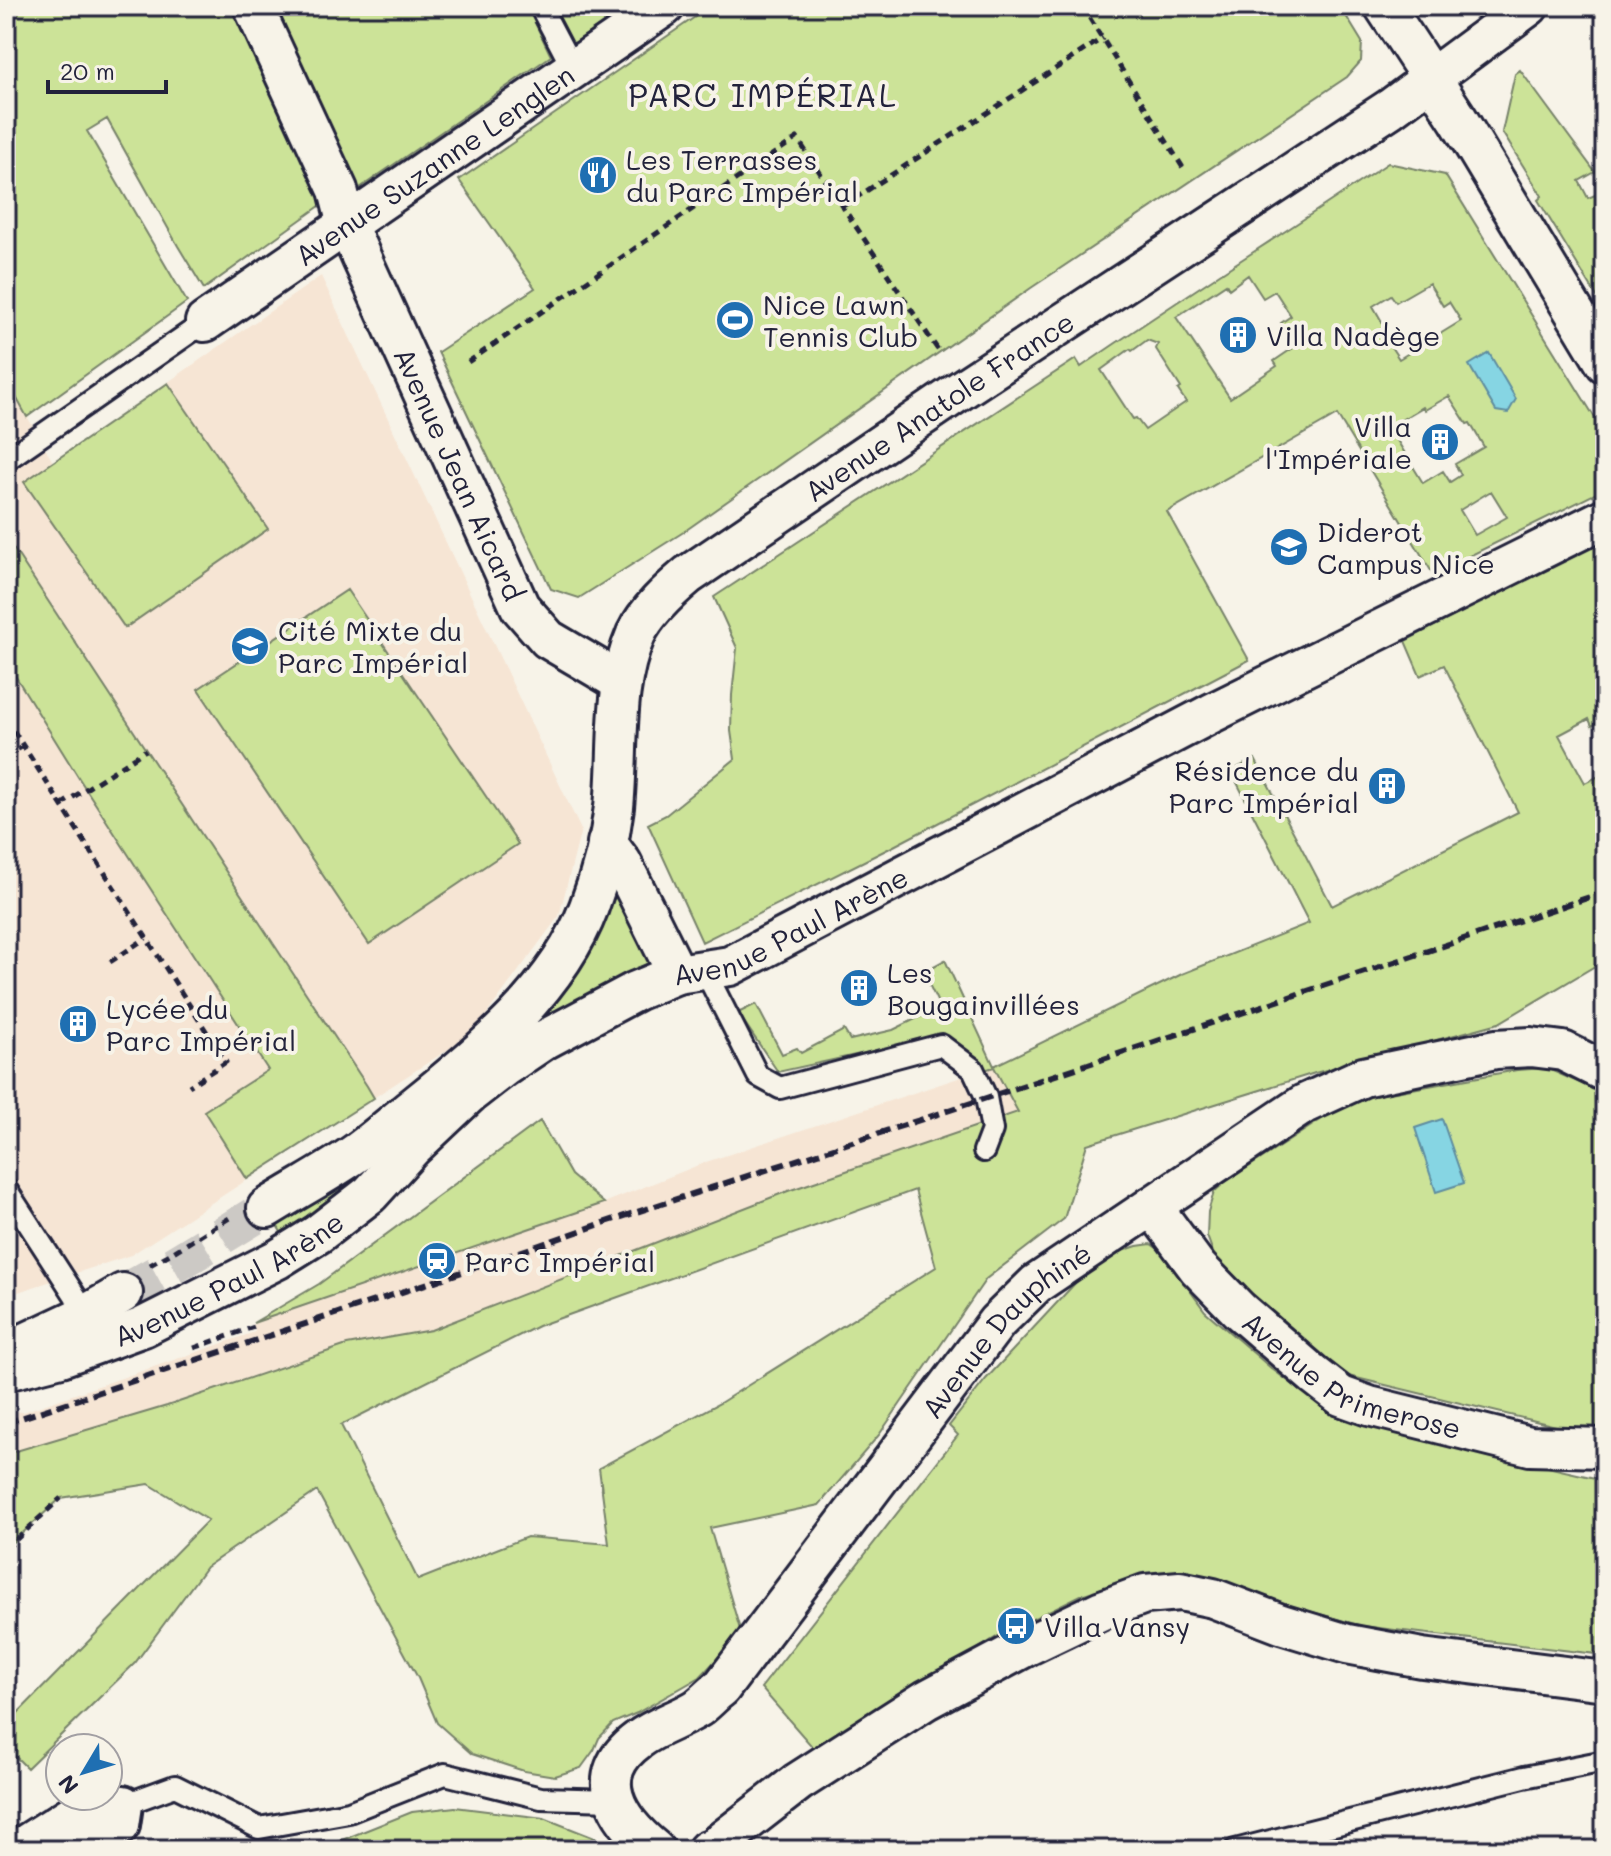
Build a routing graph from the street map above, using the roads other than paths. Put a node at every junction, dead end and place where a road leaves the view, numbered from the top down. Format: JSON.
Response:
{"nodes":[{"id":1,"x":253,"y":6,"type":"edge"},
{"id":2,"x":540,"y":6,"type":"edge"},
{"id":3,"x":665,"y":6,"type":"edge"},
{"id":4,"x":1384,"y":6,"type":"edge"},
{"id":5,"x":1529,"y":6,"type":"edge"},
{"id":6,"x":573,"y":69,"type":"junction"},
{"id":7,"x":1432,"y":79,"type":"junction"},
{"id":8,"x":347,"y":225,"type":"junction"},
{"id":9,"x":205,"y":322,"type":"joint"},
{"id":10,"x":1605,"y":363,"type":"edge"},
{"id":11,"x":8,"y":455,"type":"edge"},
{"id":12,"x":1605,"y":518,"type":"edge"},
{"id":13,"x":621,"y":682,"type":"junction"},
{"id":14,"x":607,"y":843,"type":"junction"},
{"id":15,"x":690,"y":972,"type":"junction"},
{"id":16,"x":1605,"y":1072,"type":"edge"},
{"id":17,"x":984,"y":1151,"type":"dead end"},
{"id":18,"x":6,"y":1189,"type":"edge"},
{"id":19,"x":1152,"y":1206,"type":"junction"},
{"id":20,"x":267,"y":1208,"type":"tunnel mouth"},
{"id":21,"x":123,"y":1293,"type":"tunnel mouth"},
{"id":22,"x":87,"y":1314,"type":"junction"},
{"id":23,"x":6,"y":1352,"type":"edge"},
{"id":24,"x":6,"y":1371,"type":"edge"},
{"id":25,"x":1605,"y":1448,"type":"edge"},
{"id":26,"x":1605,"y":1681,"type":"edge"},
{"id":27,"x":1605,"y":1761,"type":"edge"},
{"id":28,"x":613,"y":1800,"type":"junction"},
{"id":29,"x":124,"y":1805,"type":"edge"},
{"id":30,"x":77,"y":1812,"type":"edge"},
{"id":31,"x":122,"y":1812,"type":"edge"},
{"id":32,"x":17,"y":1850,"type":"edge"},
{"id":33,"x":84,"y":1850,"type":"edge"},
{"id":34,"x":655,"y":1850,"type":"edge"},
{"id":35,"x":707,"y":1850,"type":"edge"},
{"id":36,"x":1235,"y":1850,"type":"edge"}],
"edges":[{"from":1,"to":8,"type":"street","name":"Avenue Jean Aicard"},
{"from":2,"to":6,"type":"lane"},
{"from":3,"to":6,"type":"street","name":"Avenue Suzanne Lenglen"},
{"from":4,"to":7,"type":"street"},
{"from":5,"to":7,"type":"street","name":"Avenue Anatole France"},
{"from":6,"to":8,"type":"street","name":"Avenue Suzanne Lenglen"},
{"from":7,"to":10,"type":"street"},
{"from":7,"to":13,"type":"street","name":"Avenue Anatole France"},
{"from":8,"to":9,"type":"street","name":"Avenue Suzanne Lenglen"},
{"from":8,"to":13,"type":"street","name":"Avenue Jean Aicard"},
{"from":9,"to":11,"type":"lane"},
{"from":12,"to":15,"type":"street","name":"Avenue Paul Arène"},
{"from":13,"to":14,"type":"street","name":"Avenue Anatole France"},
{"from":14,"to":15,"type":"street"},
{"from":14,"to":20,"type":"street","name":"Avenue Paul Arène"},
{"from":15,"to":17,"type":"lane"},
{"from":15,"to":24,"type":"street","name":"Avenue Paul Arène"},
{"from":16,"to":19,"type":"street","name":"Avenue Dauphiné"},
{"from":18,"to":22,"type":"lane"},
{"from":19,"to":25,"type":"street","name":"Avenue Primerose"},
{"from":19,"to":28,"type":"street","name":"Avenue Dauphiné"},
{"from":21,"to":22,"type":"street","name":"Avenue Paul Arène"},
{"from":22,"to":23,"type":"street","name":"Avenue Paul Arène"},
{"from":26,"to":35,"type":"street"},
{"from":27,"to":36,"type":"lane"},
{"from":28,"to":29,"type":"lane"},
{"from":28,"to":34,"type":"street"},
{"from":30,"to":32,"type":"street"},
{"from":31,"to":33,"type":"street"}]}
